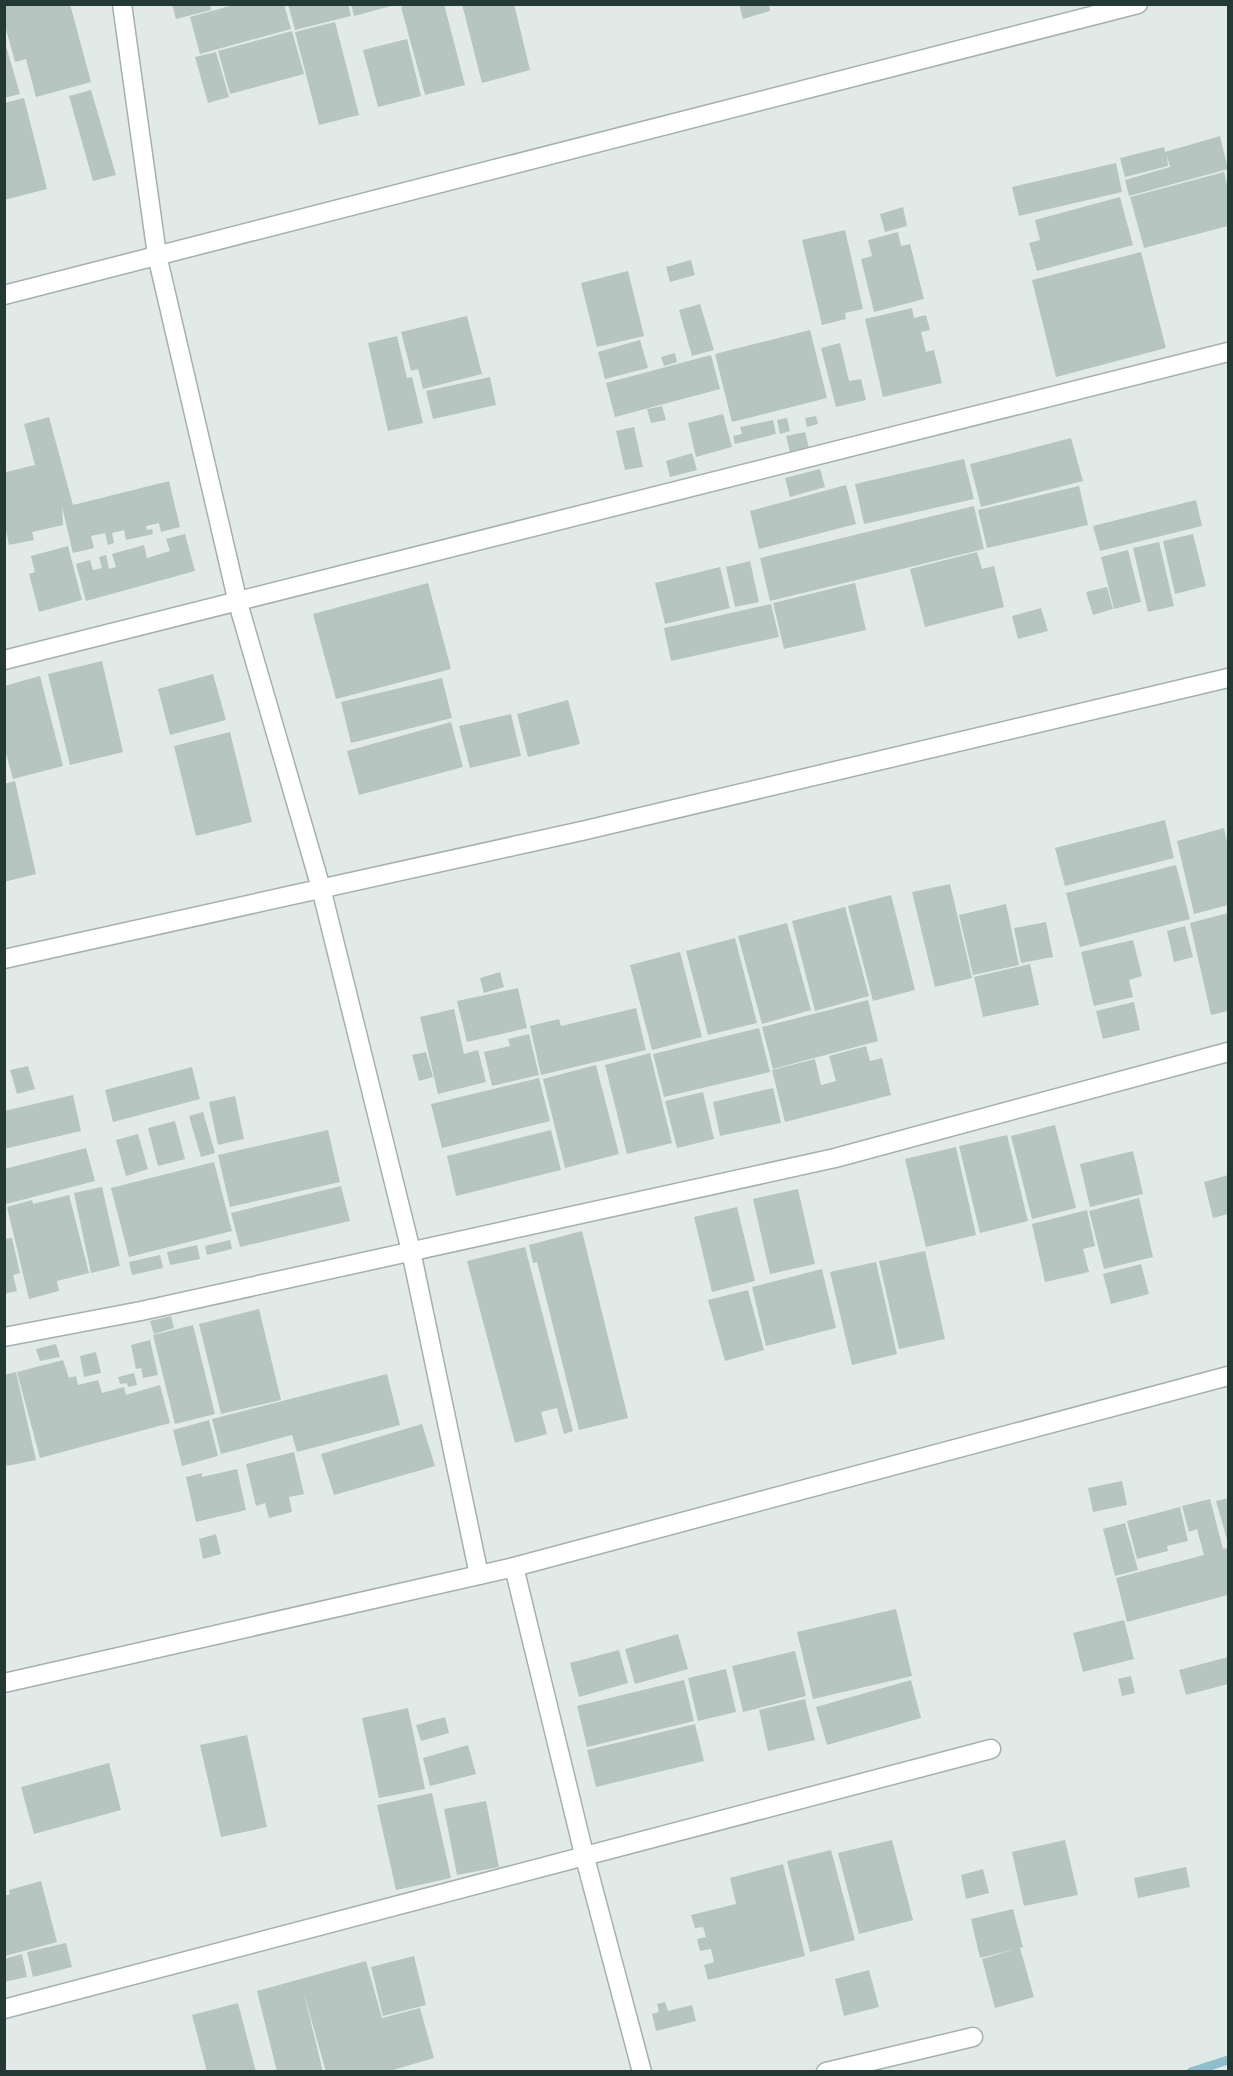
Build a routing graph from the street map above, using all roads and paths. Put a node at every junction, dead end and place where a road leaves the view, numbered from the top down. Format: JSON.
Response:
{"nodes":[{"id":1,"x":122,"y":4,"type":"edge"},
{"id":2,"x":1138,"y":4,"type":"edge"},
{"id":3,"x":157,"y":255,"type":"junction"},
{"id":4,"x":4,"y":296,"type":"edge"},
{"id":5,"x":1228,"y":352,"type":"edge"},
{"id":6,"x":238,"y":603,"type":"junction"},
{"id":7,"x":4,"y":660,"type":"edge"},
{"id":8,"x":1228,"y":678,"type":"edge"},
{"id":9,"x":321,"y":888,"type":"junction"},
{"id":10,"x":4,"y":959,"type":"edge"},
{"id":11,"x":1228,"y":1052,"type":"edge"},
{"id":12,"x":411,"y":1251,"type":"junction"},
{"id":13,"x":4,"y":1337,"type":"edge"},
{"id":14,"x":1228,"y":1376,"type":"edge"},
{"id":15,"x":514,"y":1568,"type":"junction"},
{"id":16,"x":479,"y":1575,"type":"junction"},
{"id":17,"x":4,"y":1683,"type":"edge"},
{"id":18,"x":991,"y":1749,"type":"dead end"},
{"id":19,"x":584,"y":1854,"type":"junction"},
{"id":20,"x":4,"y":2009,"type":"edge"},
{"id":21,"x":973,"y":2037,"type":"dead end"},
{"id":22,"x":642,"y":2072,"type":"edge"},
{"id":23,"x":826,"y":2072,"type":"edge"}],
"edges":[{"from":1,"to":3,"type":"street"},
{"from":2,"to":3,"type":"street"},
{"from":3,"to":4,"type":"street"},
{"from":3,"to":6,"type":"street"},
{"from":5,"to":6,"type":"street"},
{"from":6,"to":7,"type":"street"},
{"from":6,"to":9,"type":"street"},
{"from":8,"to":9,"type":"street"},
{"from":9,"to":10,"type":"street"},
{"from":9,"to":12,"type":"street"},
{"from":11,"to":12,"type":"street"},
{"from":12,"to":13,"type":"street"},
{"from":12,"to":16,"type":"street"},
{"from":14,"to":15,"type":"street"},
{"from":15,"to":16,"type":"street"},
{"from":15,"to":19,"type":"street"},
{"from":16,"to":17,"type":"street"},
{"from":18,"to":19,"type":"street"},
{"from":19,"to":20,"type":"street"},
{"from":19,"to":22,"type":"street"},
{"from":21,"to":23,"type":"street"}]}
